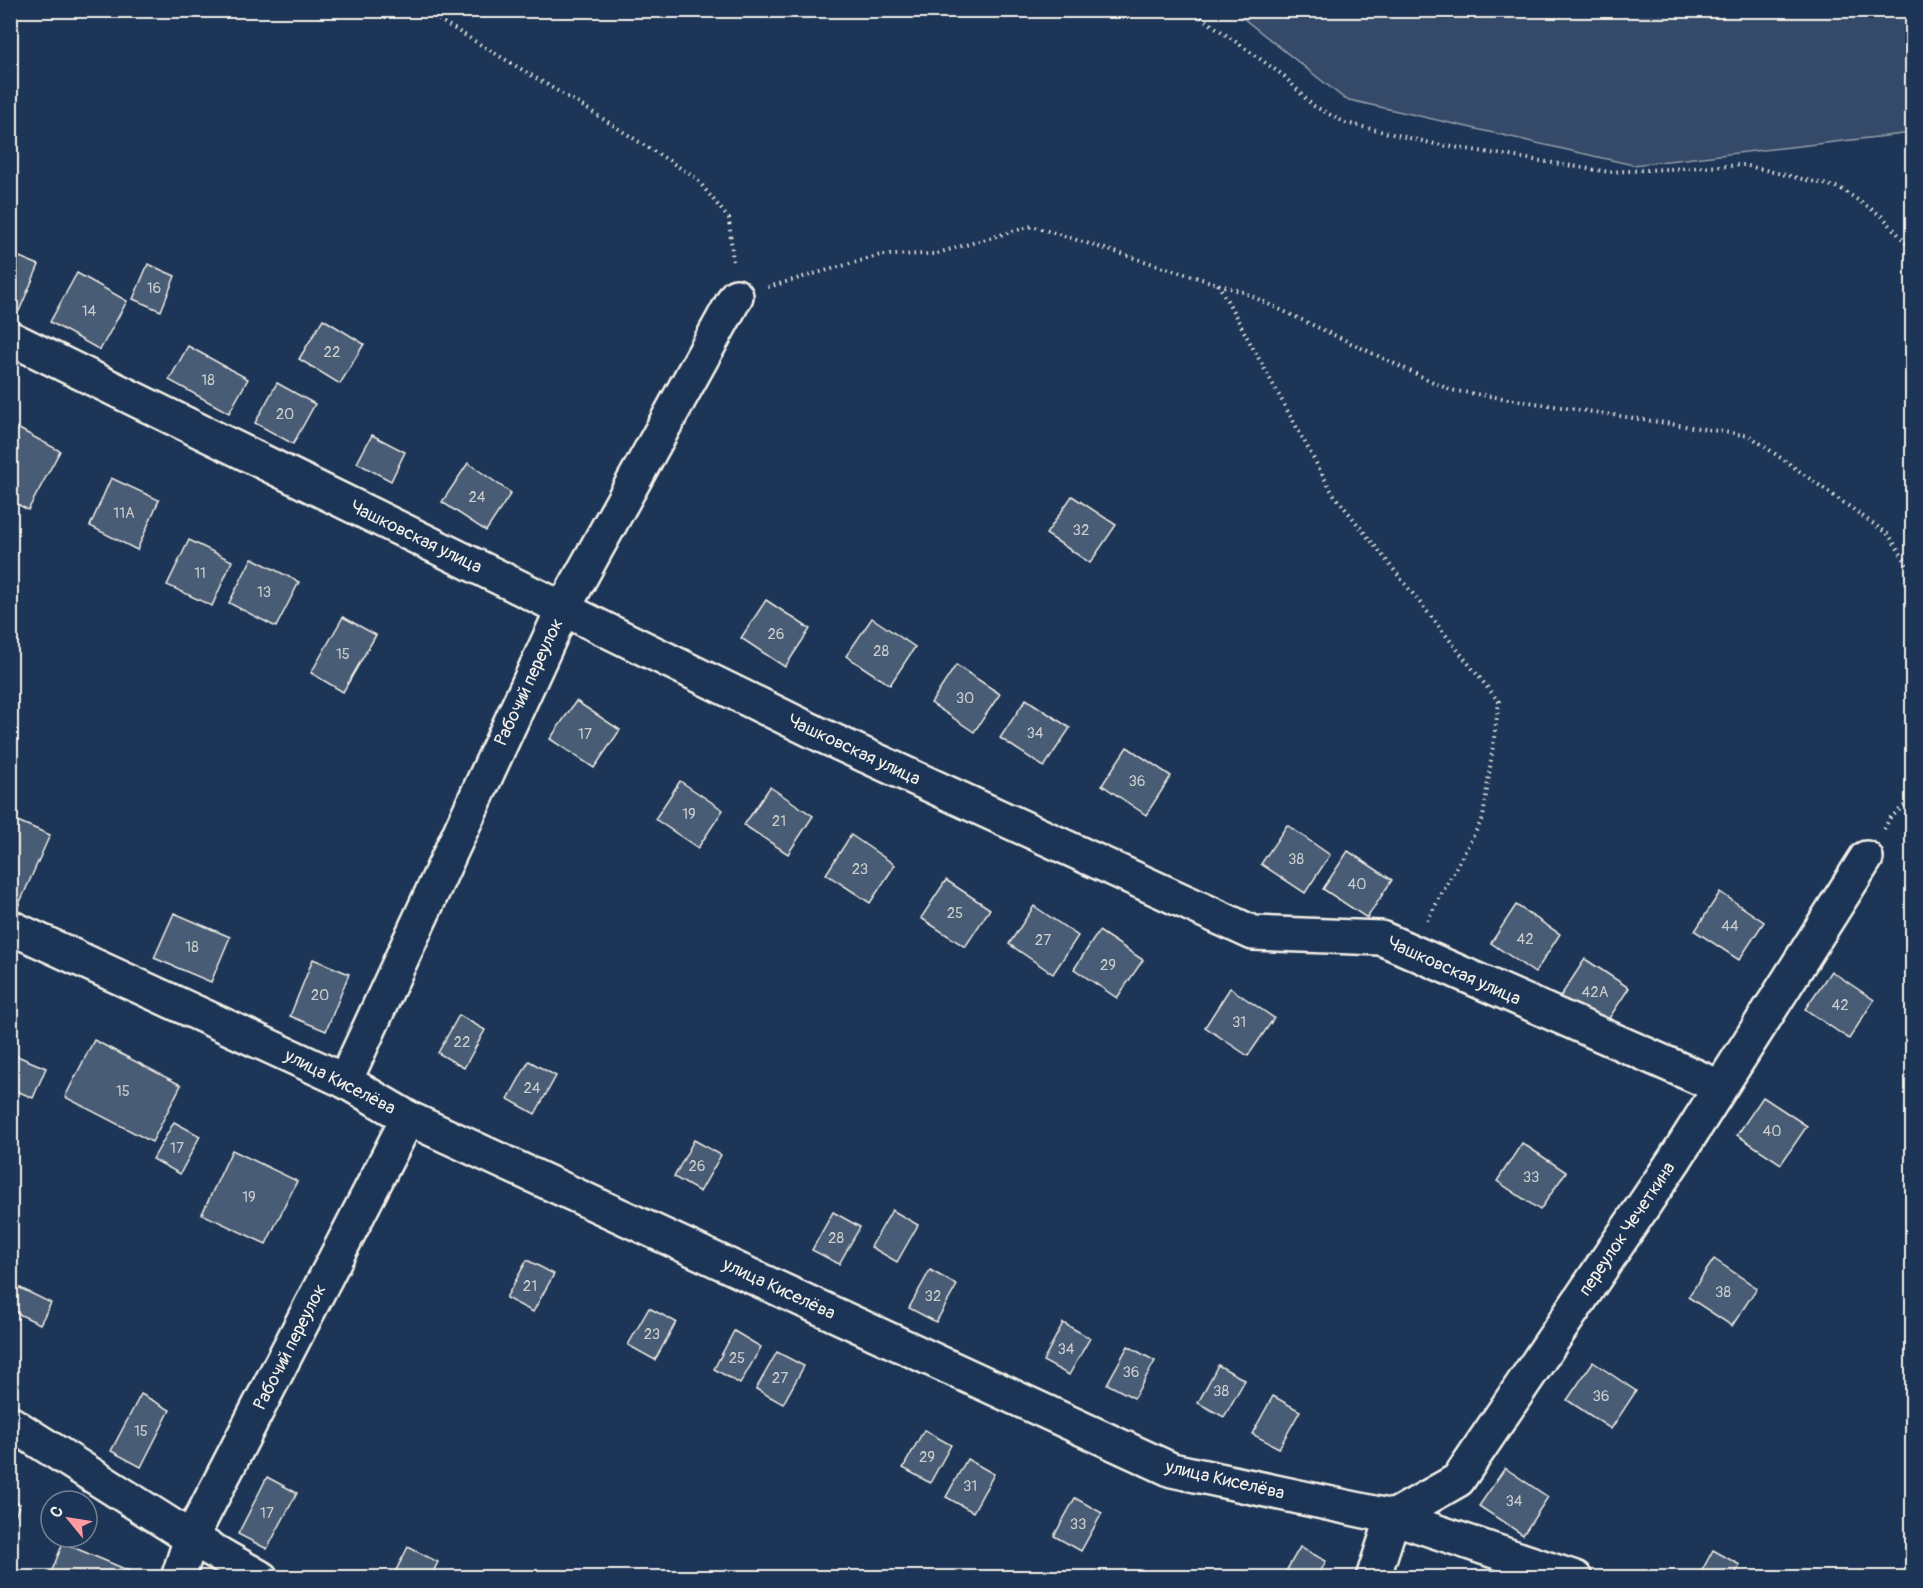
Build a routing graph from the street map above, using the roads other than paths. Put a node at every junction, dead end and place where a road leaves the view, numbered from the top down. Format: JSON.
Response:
{"nodes":[{"id":1,"x":736,"y":296,"type":"road end"},
{"id":2,"x":10,"y":338,"type":"edge"},
{"id":3,"x":563,"y":609,"type":"junction"},
{"id":4,"x":1866,"y":858,"type":"road end"},
{"id":5,"x":10,"y":927,"type":"edge"},
{"id":6,"x":345,"y":1081,"type":"junction"},
{"id":7,"x":1720,"y":1088,"type":"junction"},
{"id":8,"x":408,"y":1118,"type":"junction"},
{"id":9,"x":10,"y":1423,"type":"edge"},
{"id":10,"x":1393,"y":1517,"type":"junction"},
{"id":11,"x":191,"y":1538,"type":"junction"},
{"id":12,"x":178,"y":1578,"type":"edge"},
{"id":13,"x":261,"y":1578,"type":"edge"},
{"id":14,"x":1373,"y":1578,"type":"edge"},
{"id":15,"x":1575,"y":1578,"type":"edge"}],
"edges":[{"from":1,"to":3,"type":"street","name":"Рабочий переулок"},
{"from":2,"to":3,"type":"street","name":"Чашковская улица"},
{"from":3,"to":6,"type":"street","name":"Рабочий переулок"},
{"from":3,"to":7,"type":"street","name":"Чашковская улица"},
{"from":4,"to":7,"type":"street","name":"переулок Чечеткина"},
{"from":5,"to":6,"type":"street","name":"улица Киселёва"},
{"from":6,"to":8,"type":"street","name":"улица Киселёва"},
{"from":7,"to":10,"type":"street","name":"переулок Чечеткина"},
{"from":8,"to":10,"type":"street","name":"улица Киселёва"},
{"from":8,"to":11,"type":"street","name":"Рабочий переулок"},
{"from":9,"to":11,"type":"street"},
{"from":10,"to":14,"type":"street"},
{"from":10,"to":15,"type":"street","name":"улица Киселёва"},
{"from":11,"to":12,"type":"street","name":"Рабочий переулок"},
{"from":11,"to":13,"type":"street"}]}
